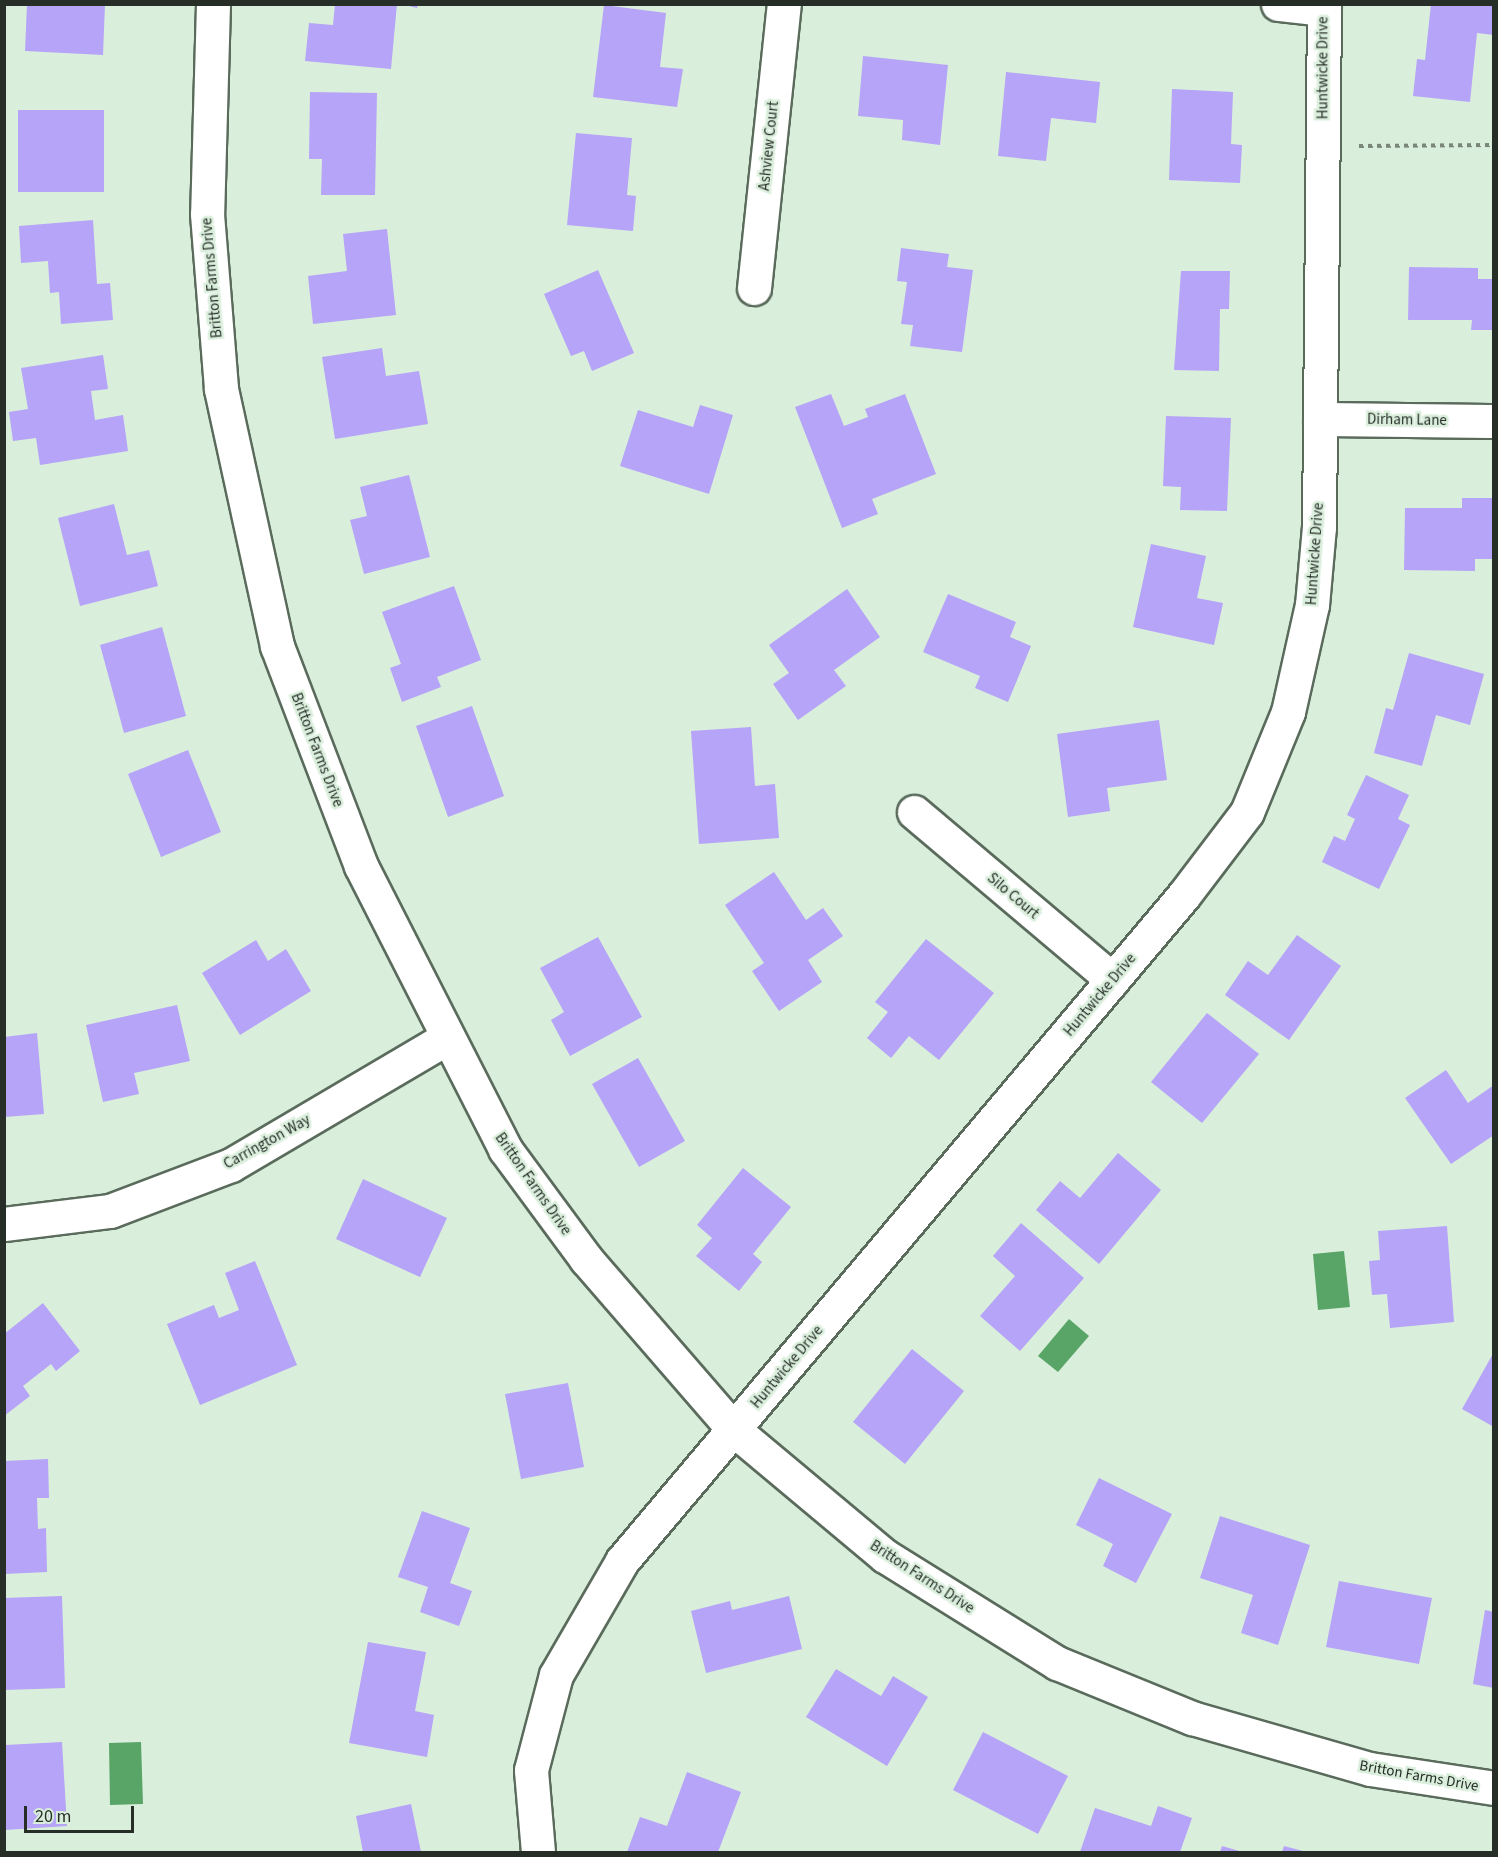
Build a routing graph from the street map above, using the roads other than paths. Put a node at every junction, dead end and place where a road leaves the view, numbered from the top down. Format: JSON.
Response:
{"nodes":[{"id":1,"x":213,"y":4,"type":"edge"},
{"id":2,"x":784,"y":4,"type":"edge"},
{"id":3,"x":1278,"y":4,"type":"edge"},
{"id":4,"x":1324,"y":7,"type":"edge"},
{"id":5,"x":754,"y":288,"type":"dead end"},
{"id":6,"x":1320,"y":419,"type":"junction"},
{"id":7,"x":1494,"y":421,"type":"edge"},
{"id":8,"x":914,"y":812,"type":"dead end"},
{"id":9,"x":1113,"y":980,"type":"junction"},
{"id":10,"x":446,"y":1039,"type":"junction"},
{"id":11,"x":4,"y":1224,"type":"edge"},
{"id":12,"x":734,"y":1430,"type":"junction"},
{"id":13,"x":1494,"y":1788,"type":"edge"},
{"id":14,"x":538,"y":1852,"type":"edge"}],
"edges":[{"from":1,"to":10,"type":"street","name":"Britton Farms Drive"},
{"from":2,"to":5,"type":"street","name":"Ashview Court"},
{"from":3,"to":4,"type":"street"},
{"from":4,"to":6,"type":"street","name":"Huntwicke Drive"},
{"from":6,"to":7,"type":"street","name":"Dirham Lane"},
{"from":6,"to":9,"type":"street","name":"Huntwicke Drive"},
{"from":8,"to":9,"type":"street","name":"Silo Court"},
{"from":9,"to":12,"type":"street","name":"Huntwicke Drive"},
{"from":10,"to":11,"type":"street","name":"Carrington Way"},
{"from":10,"to":12,"type":"street","name":"Britton Farms Drive"},
{"from":12,"to":13,"type":"street","name":"Britton Farms Drive"},
{"from":12,"to":14,"type":"street","name":"Huntwicke Drive"}]}
